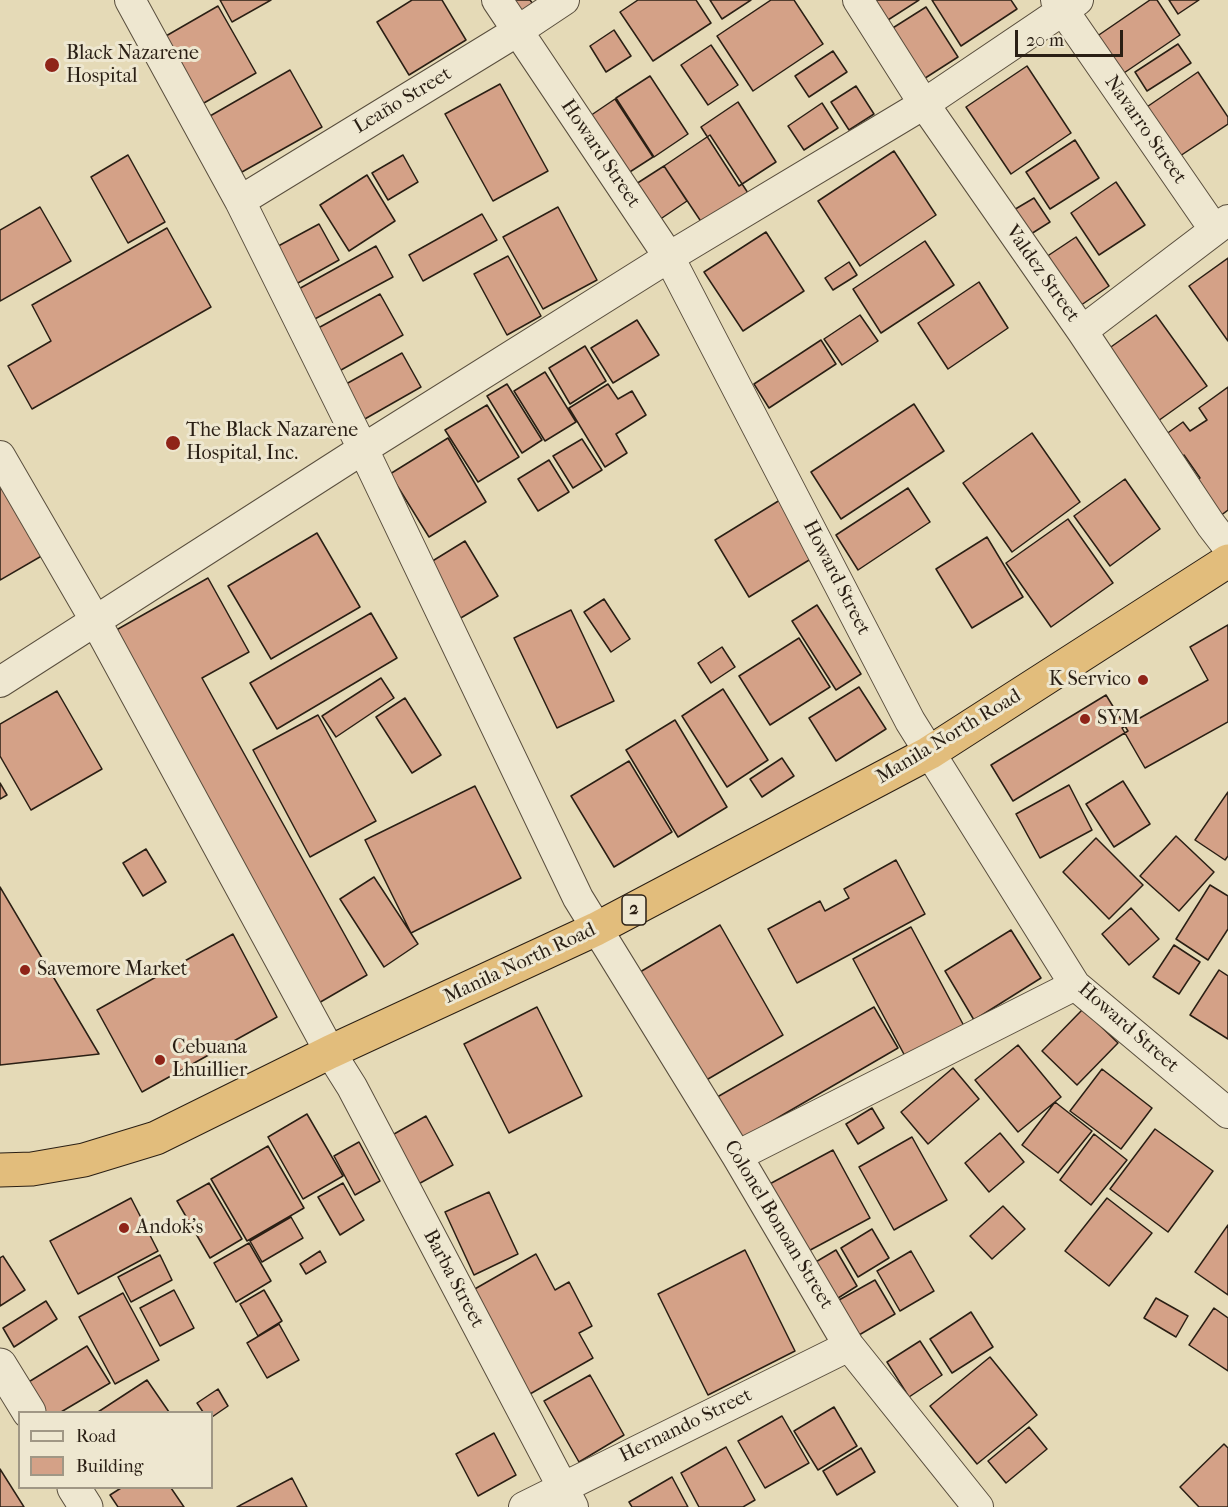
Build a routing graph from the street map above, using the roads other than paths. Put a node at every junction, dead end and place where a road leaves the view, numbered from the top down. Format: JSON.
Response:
{"nodes":[{"id":1,"x":130,"y":0,"type":"edge"},
{"id":2,"x":497,"y":0,"type":"edge"},
{"id":3,"x":564,"y":0,"type":"edge"},
{"id":4,"x":858,"y":0,"type":"edge"},
{"id":5,"x":1065,"y":4,"type":"edge"},
{"id":6,"x":516,"y":32,"type":"junction"},
{"id":7,"x":924,"y":104,"type":"junction"},
{"id":8,"x":240,"y":201,"type":"junction"},
{"id":9,"x":1221,"y":224,"type":"edge"},
{"id":10,"x":669,"y":256,"type":"junction"},
{"id":11,"x":1082,"y":331,"type":"junction"},
{"id":12,"x":363,"y":449,"type":"junction"},
{"id":13,"x":0,"y":456,"type":"edge"},
{"id":14,"x":1228,"y":547,"type":"edge"},
{"id":15,"x":1228,"y":561,"type":"edge"},
{"id":16,"x":95,"y":620,"type":"junction"},
{"id":17,"x":0,"y":682,"type":"edge"},
{"id":18,"x":929,"y":753,"type":"junction"},
{"id":19,"x":597,"y":929,"type":"junction"},
{"id":20,"x":1075,"y":985,"type":"junction"},
{"id":21,"x":330,"y":1052,"type":"junction"},
{"id":22,"x":1228,"y":1113,"type":"edge"},
{"id":23,"x":737,"y":1156,"type":"junction"},
{"id":24,"x":0,"y":1170,"type":"edge"},
{"id":25,"x":849,"y":1346,"type":"junction"},
{"id":26,"x":0,"y":1365,"type":"edge"},
{"id":27,"x":27,"y":1411,"type":"edge"},
{"id":28,"x":75,"y":1489,"type":"edge"},
{"id":29,"x":568,"y":1497,"type":"edge"},
{"id":30,"x":86,"y":1507,"type":"edge"},
{"id":31,"x":524,"y":1507,"type":"edge"},
{"id":32,"x":978,"y":1507,"type":"edge"}],
"edges":[{"from":1,"to":8,"type":"street","name":"Colonel Bonoan Street"},
{"from":2,"to":6,"type":"street","name":"Howard Street"},
{"from":3,"to":6,"type":"street","name":"Leaño Street"},
{"from":4,"to":7,"type":"street","name":"Valdez Street"},
{"from":5,"to":7,"type":"street"},
{"from":5,"to":9,"type":"street","name":"Navarro Street"},
{"from":6,"to":8,"type":"street","name":"Leaño Street"},
{"from":6,"to":10,"type":"street","name":"Howard Street"},
{"from":7,"to":10,"type":"street"},
{"from":7,"to":11,"type":"street","name":"Valdez Street"},
{"from":8,"to":12,"type":"street","name":"Colonel Bonoan Street"},
{"from":9,"to":11,"type":"street"},
{"from":10,"to":12,"type":"street"},
{"from":10,"to":18,"type":"street","name":"Howard Street"},
{"from":11,"to":14,"type":"street","name":"Valdez Street"},
{"from":12,"to":16,"type":"street"},
{"from":12,"to":19,"type":"street","name":"Colonel Bonoan Street"},
{"from":13,"to":16,"type":"street","name":"Barba Street"},
{"from":15,"to":18,"type":"highway","name":"Manila North Road","number":"2"},
{"from":16,"to":17,"type":"street"},
{"from":16,"to":21,"type":"street","name":"Barba Street"},
{"from":18,"to":19,"type":"highway","name":"Manila North Road","number":"2"},
{"from":18,"to":20,"type":"street","name":"Howard Street"},
{"from":19,"to":21,"type":"highway","name":"Manila North Road","number":"2"},
{"from":19,"to":23,"type":"street","name":"Colonel Bonoan Street"},
{"from":20,"to":22,"type":"street","name":"Howard Street"},
{"from":20,"to":23,"type":"street"},
{"from":21,"to":24,"type":"highway","name":"Manila North Road","number":"2"},
{"from":21,"to":29,"type":"street","name":"Barba Street"},
{"from":23,"to":25,"type":"street","name":"Colonel Bonoan Street"},
{"from":25,"to":29,"type":"street","name":"Hernando Street"},
{"from":25,"to":32,"type":"street","name":"Colonel Bonoan Street"},
{"from":26,"to":27,"type":"street"},
{"from":28,"to":30,"type":"street"},
{"from":29,"to":31,"type":"street","name":"Hernando Street"}]}
